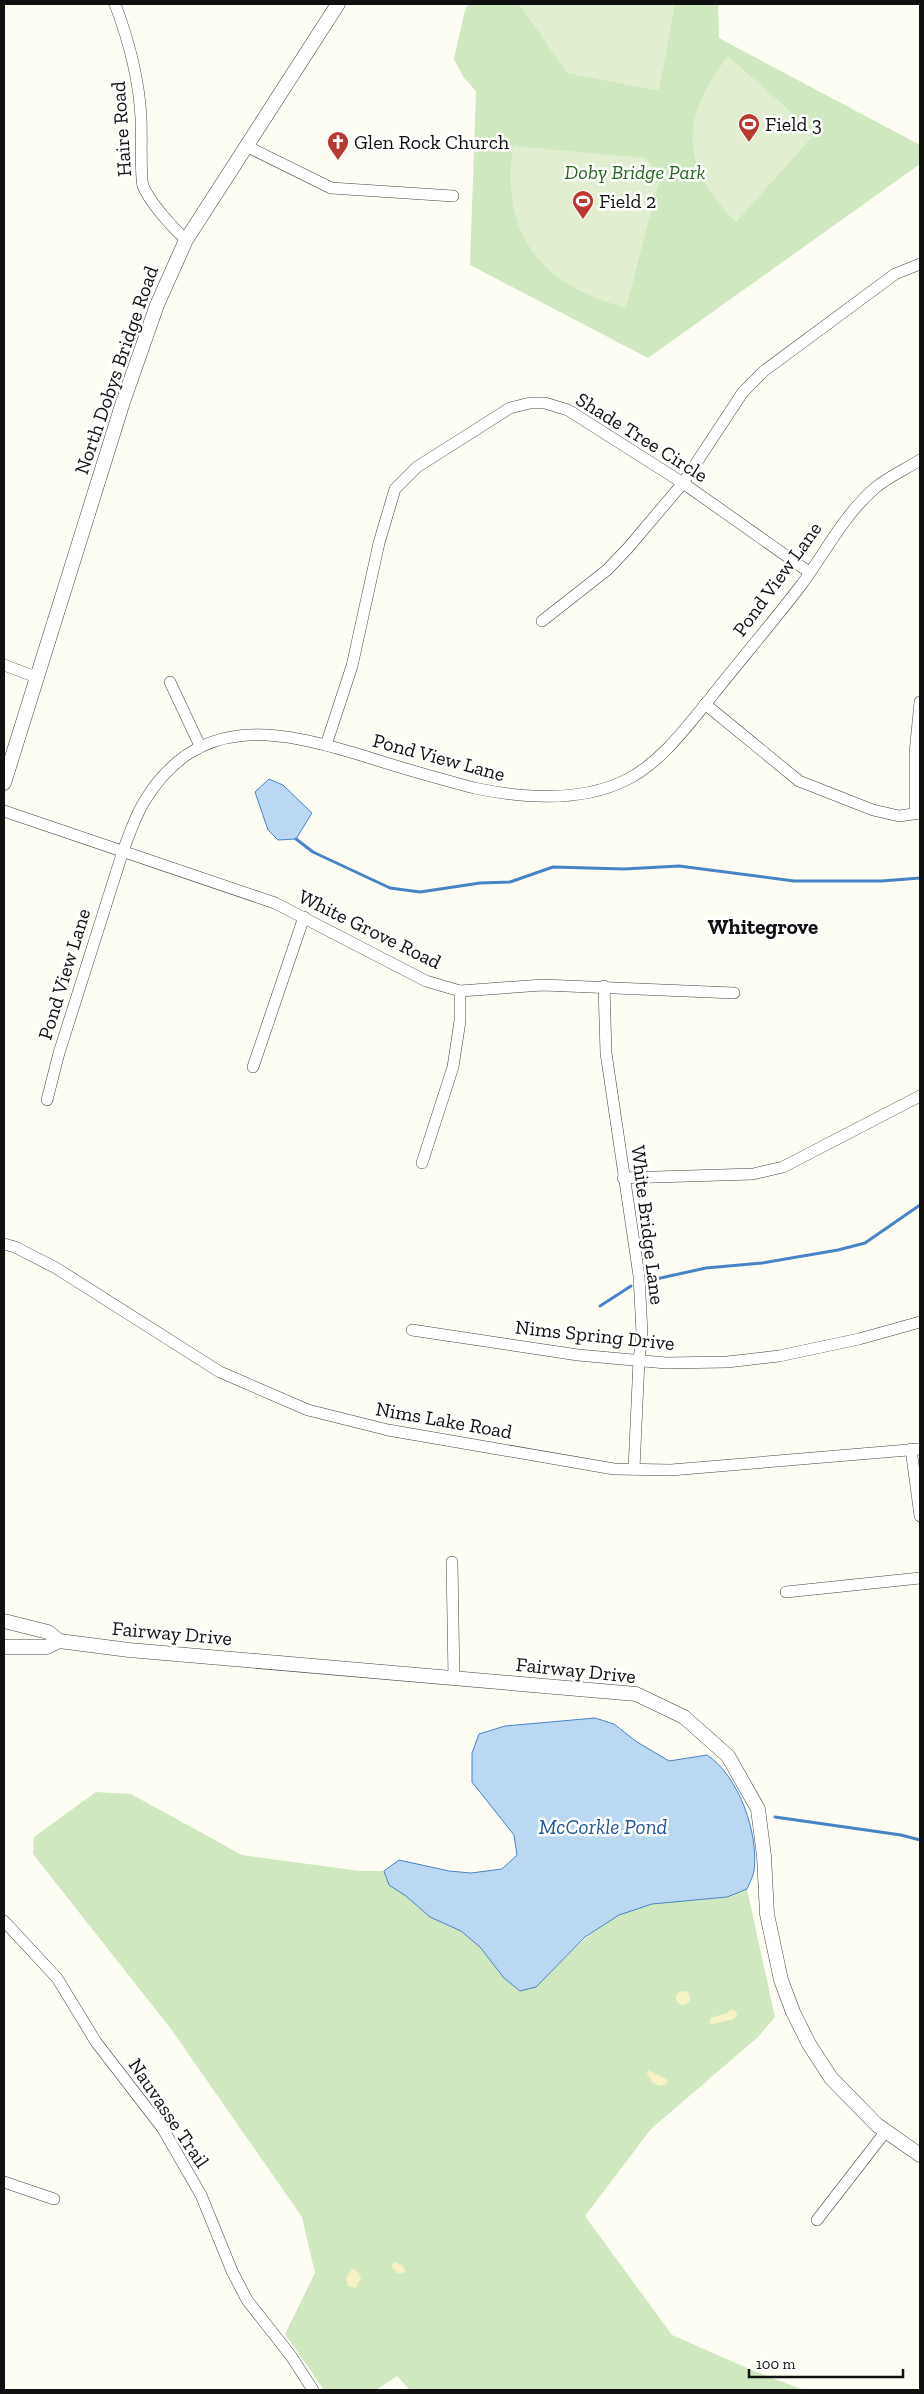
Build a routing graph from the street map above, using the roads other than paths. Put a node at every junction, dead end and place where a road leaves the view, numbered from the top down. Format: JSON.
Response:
{"nodes":[{"id":1,"x":115,"y":4,"type":"edge"},
{"id":2,"x":338,"y":4,"type":"edge"},
{"id":3,"x":246,"y":146,"type":"junction"},
{"id":4,"x":453,"y":196,"type":"dead end"},
{"id":5,"x":186,"y":240,"type":"junction"},
{"id":6,"x":920,"y":264,"type":"edge"},
{"id":7,"x":920,"y":460,"type":"edge"},
{"id":8,"x":683,"y":483,"type":"junction"},
{"id":9,"x":809,"y":572,"type":"junction"},
{"id":10,"x":542,"y":621,"type":"dead end"},
{"id":11,"x":4,"y":665,"type":"edge"},
{"id":12,"x":36,"y":677,"type":"junction"},
{"id":13,"x":170,"y":682,"type":"dead end"},
{"id":14,"x":920,"y":702,"type":"edge"},
{"id":15,"x":705,"y":704,"type":"junction"},
{"id":16,"x":326,"y":745,"type":"junction"},
{"id":17,"x":200,"y":746,"type":"junction"},
{"id":18,"x":4,"y":783,"type":"edge"},
{"id":19,"x":4,"y":811,"type":"edge"},
{"id":20,"x":918,"y":813,"type":"edge"},
{"id":21,"x":122,"y":851,"type":"junction"},
{"id":22,"x":304,"y":917,"type":"junction"},
{"id":23,"x":604,"y":986,"type":"junction"},
{"id":24,"x":460,"y":991,"type":"junction"},
{"id":25,"x":734,"y":993,"type":"dead end"},
{"id":26,"x":253,"y":1068,"type":"dead end"},
{"id":27,"x":920,"y":1096,"type":"edge"},
{"id":28,"x":47,"y":1100,"type":"dead end"},
{"id":29,"x":422,"y":1163,"type":"dead end"},
{"id":30,"x":623,"y":1178,"type":"junction"},
{"id":31,"x":4,"y":1244,"type":"edge"},
{"id":32,"x":920,"y":1322,"type":"edge"},
{"id":33,"x":412,"y":1330,"type":"dead end"},
{"id":34,"x":639,"y":1360,"type":"junction"},
{"id":35,"x":916,"y":1449,"type":"edge"},
{"id":36,"x":634,"y":1469,"type":"junction"},
{"id":37,"x":920,"y":1516,"type":"edge"},
{"id":38,"x":452,"y":1562,"type":"dead end"},
{"id":39,"x":920,"y":1578,"type":"edge"},
{"id":40,"x":786,"y":1592,"type":"dead end"},
{"id":41,"x":4,"y":1621,"type":"edge"},
{"id":42,"x":59,"y":1641,"type":"junction"},
{"id":43,"x":4,"y":1647,"type":"edge"},
{"id":44,"x":454,"y":1678,"type":"junction"},
{"id":45,"x":4,"y":1921,"type":"edge"},
{"id":46,"x":886,"y":2131,"type":"junction"},
{"id":47,"x":920,"y":2155,"type":"edge"},
{"id":48,"x":4,"y":2182,"type":"edge"},
{"id":49,"x":54,"y":2199,"type":"dead end"},
{"id":50,"x":817,"y":2220,"type":"dead end"},
{"id":51,"x":313,"y":2390,"type":"edge"}],
"edges":[{"from":1,"to":5,"type":"street","name":"Haire Road"},
{"from":2,"to":3,"type":"street","name":"North Dobys Bridge Road"},
{"from":3,"to":4,"type":"street"},
{"from":3,"to":5,"type":"street","name":"North Dobys Bridge Road"},
{"from":5,"to":12,"type":"street","name":"North Dobys Bridge Road"},
{"from":6,"to":8,"type":"street"},
{"from":7,"to":9,"type":"street","name":"Pond View Lane"},
{"from":8,"to":9,"type":"street","name":"Shade Tree Circle"},
{"from":8,"to":10,"type":"street"},
{"from":8,"to":16,"type":"street","name":"Shade Tree Circle"},
{"from":9,"to":15,"type":"street","name":"Pond View Lane"},
{"from":11,"to":12,"type":"street"},
{"from":12,"to":18,"type":"street","name":"North Dobys Bridge Road"},
{"from":13,"to":17,"type":"street"},
{"from":14,"to":20,"type":"street"},
{"from":15,"to":16,"type":"street","name":"Pond View Lane"},
{"from":15,"to":20,"type":"street"},
{"from":16,"to":17,"type":"street","name":"Pond View Lane"},
{"from":17,"to":21,"type":"street","name":"Pond View Lane"},
{"from":19,"to":21,"type":"street","name":"White Grove Road"},
{"from":21,"to":22,"type":"street","name":"White Grove Road"},
{"from":21,"to":28,"type":"street","name":"Pond View Lane"},
{"from":22,"to":24,"type":"street","name":"White Grove Road"},
{"from":22,"to":26,"type":"street"},
{"from":23,"to":24,"type":"street","name":"White Grove Road"},
{"from":23,"to":25,"type":"street","name":"White Grove Road"},
{"from":23,"to":30,"type":"street","name":"White Bridge Lane"},
{"from":24,"to":29,"type":"street"},
{"from":27,"to":30,"type":"street"},
{"from":30,"to":34,"type":"street","name":"White Bridge Lane"},
{"from":31,"to":36,"type":"street","name":"Nims Lake Road"},
{"from":32,"to":34,"type":"street","name":"Nims Spring Drive"},
{"from":33,"to":34,"type":"street","name":"Nims Spring Drive"},
{"from":34,"to":36,"type":"street","name":"White Bridge Lane"},
{"from":35,"to":36,"type":"street","name":"Nims Lake Road"},
{"from":35,"to":37,"type":"street"},
{"from":38,"to":44,"type":"street"},
{"from":39,"to":40,"type":"street"},
{"from":41,"to":42,"type":"street","name":"Fairway Drive"},
{"from":42,"to":43,"type":"street","name":"Fairway Drive"},
{"from":42,"to":44,"type":"street","name":"Fairway Drive"},
{"from":44,"to":46,"type":"street","name":"Fairway Drive"},
{"from":45,"to":51,"type":"street","name":"Nauvasse Trail"},
{"from":46,"to":47,"type":"street","name":"Fairway Drive"},
{"from":46,"to":50,"type":"street"},
{"from":48,"to":49,"type":"street"}]}
